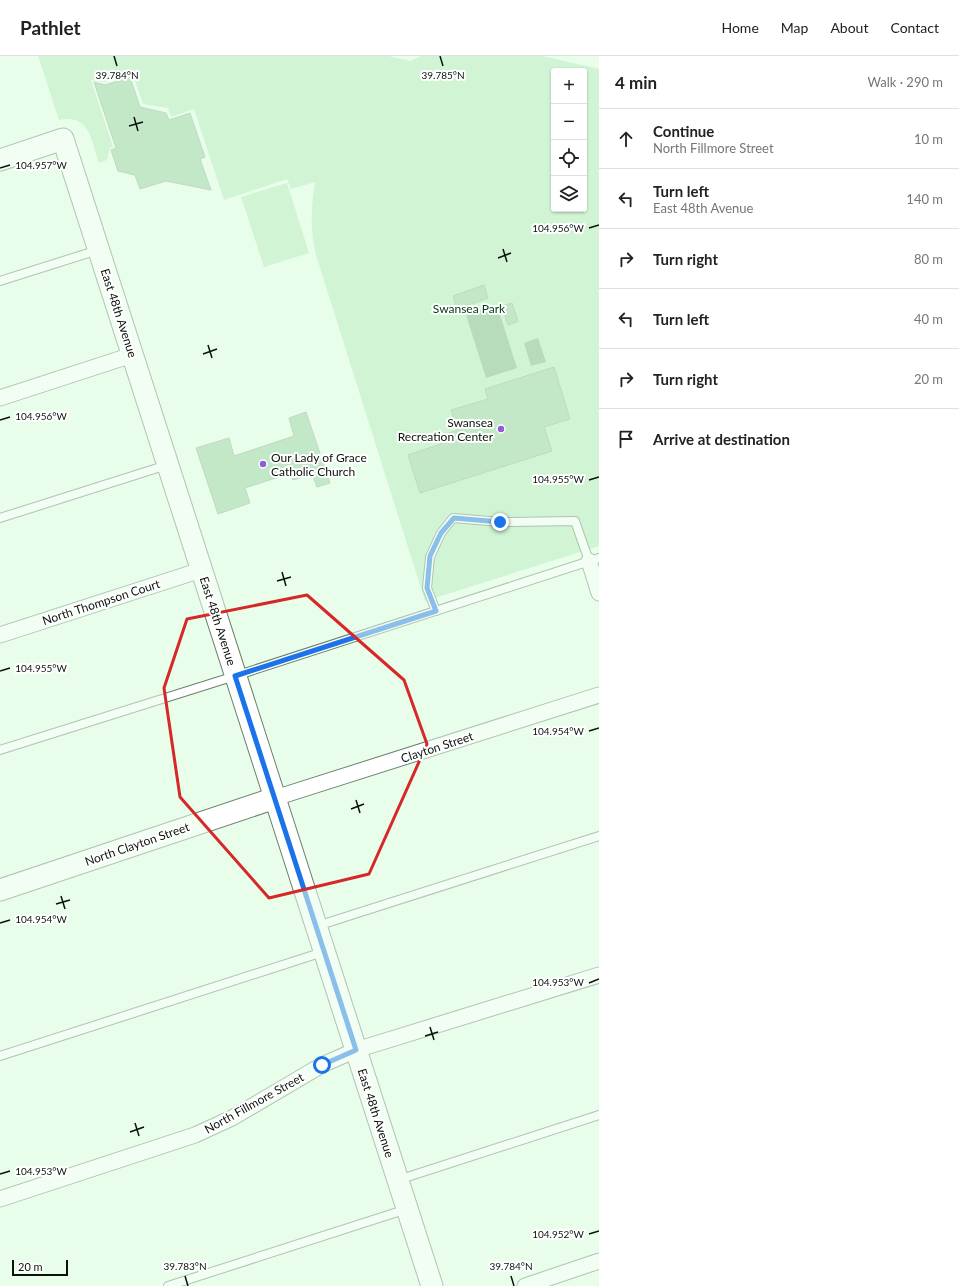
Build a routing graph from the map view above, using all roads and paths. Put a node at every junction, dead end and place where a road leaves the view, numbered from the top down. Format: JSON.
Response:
{"nodes":[{"id":1,"x":0,"y":160,"type":"edge"},
{"id":2,"x":99,"y":250,"type":"junction"},
{"id":3,"x":0,"y":281,"type":"edge"},
{"id":4,"x":132,"y":355,"type":"junction"},
{"id":5,"x":0,"y":398,"type":"edge"},
{"id":6,"x":167,"y":464,"type":"junction"},
{"id":7,"x":0,"y":518,"type":"edge"},
{"id":8,"x":594,"y":560,"type":"edge"},
{"id":9,"x":201,"y":570,"type":"junction"},
{"id":10,"x":599,"y":593,"type":"edge"},
{"id":11,"x":436,"y":611,"type":"junction"},
{"id":12,"x":0,"y":635,"type":"edge"},
{"id":13,"x":235,"y":676,"type":"junction"},
{"id":14,"x":599,"y":695,"type":"edge"},
{"id":15,"x":0,"y":750,"type":"edge"},
{"id":16,"x":275,"y":798,"type":"junction"},
{"id":17,"x":599,"y":836,"type":"edge"},
{"id":18,"x":0,"y":890,"type":"edge"},
{"id":19,"x":316,"y":927,"type":"junction"},
{"id":20,"x":324,"y":952,"type":"junction"},
{"id":21,"x":599,"y":975,"type":"edge"},
{"id":22,"x":356,"y":1050,"type":"junction"},
{"id":23,"x":0,"y":1056,"type":"edge"},
{"id":24,"x":599,"y":1114,"type":"edge"},
{"id":25,"x":397,"y":1180,"type":"junction"},
{"id":26,"x":0,"y":1199,"type":"edge"},
{"id":27,"x":407,"y":1209,"type":"junction"},
{"id":28,"x":599,"y":1261,"type":"edge"},
{"id":29,"x":168,"y":1286,"type":"edge"},
{"id":30,"x":432,"y":1286,"type":"edge"},
{"id":31,"x":525,"y":1286,"type":"edge"}],
"edges":[{"from":1,"to":2,"type":"street","name":"East 48th Avenue"},
{"from":2,"to":3,"type":"lane"},
{"from":2,"to":4,"type":"street","name":"East 48th Avenue"},
{"from":4,"to":5,"type":"street"},
{"from":4,"to":6,"type":"street","name":"East 48th Avenue"},
{"from":6,"to":7,"type":"lane"},
{"from":6,"to":9,"type":"street","name":"East 48th Avenue"},
{"from":8,"to":10,"type":"street"},
{"from":8,"to":11,"type":"lane"},
{"from":8,"to":11,"type":"lane"},
{"from":9,"to":12,"type":"street","name":"North Thompson Court"},
{"from":9,"to":13,"type":"street","name":"East 48th Avenue"},
{"from":11,"to":13,"type":"lane"},
{"from":13,"to":15,"type":"lane"},
{"from":13,"to":16,"type":"street","name":"East 48th Avenue"},
{"from":14,"to":16,"type":"street","name":"Clayton Street"},
{"from":16,"to":18,"type":"street","name":"North Clayton Street"},
{"from":16,"to":19,"type":"street","name":"East 48th Avenue"},
{"from":17,"to":19,"type":"lane"},
{"from":19,"to":20,"type":"street","name":"East 48th Avenue"},
{"from":20,"to":22,"type":"street","name":"East 48th Avenue"},
{"from":20,"to":23,"type":"lane"},
{"from":21,"to":22,"type":"street","name":"North Fillmore Street"},
{"from":22,"to":25,"type":"street","name":"East 48th Avenue"},
{"from":22,"to":26,"type":"street","name":"North Fillmore Street"},
{"from":24,"to":25,"type":"lane"},
{"from":25,"to":27,"type":"street","name":"East 48th Avenue"},
{"from":27,"to":29,"type":"lane"},
{"from":27,"to":30,"type":"street","name":"East 48th Avenue"},
{"from":28,"to":31,"type":"street"}]}
